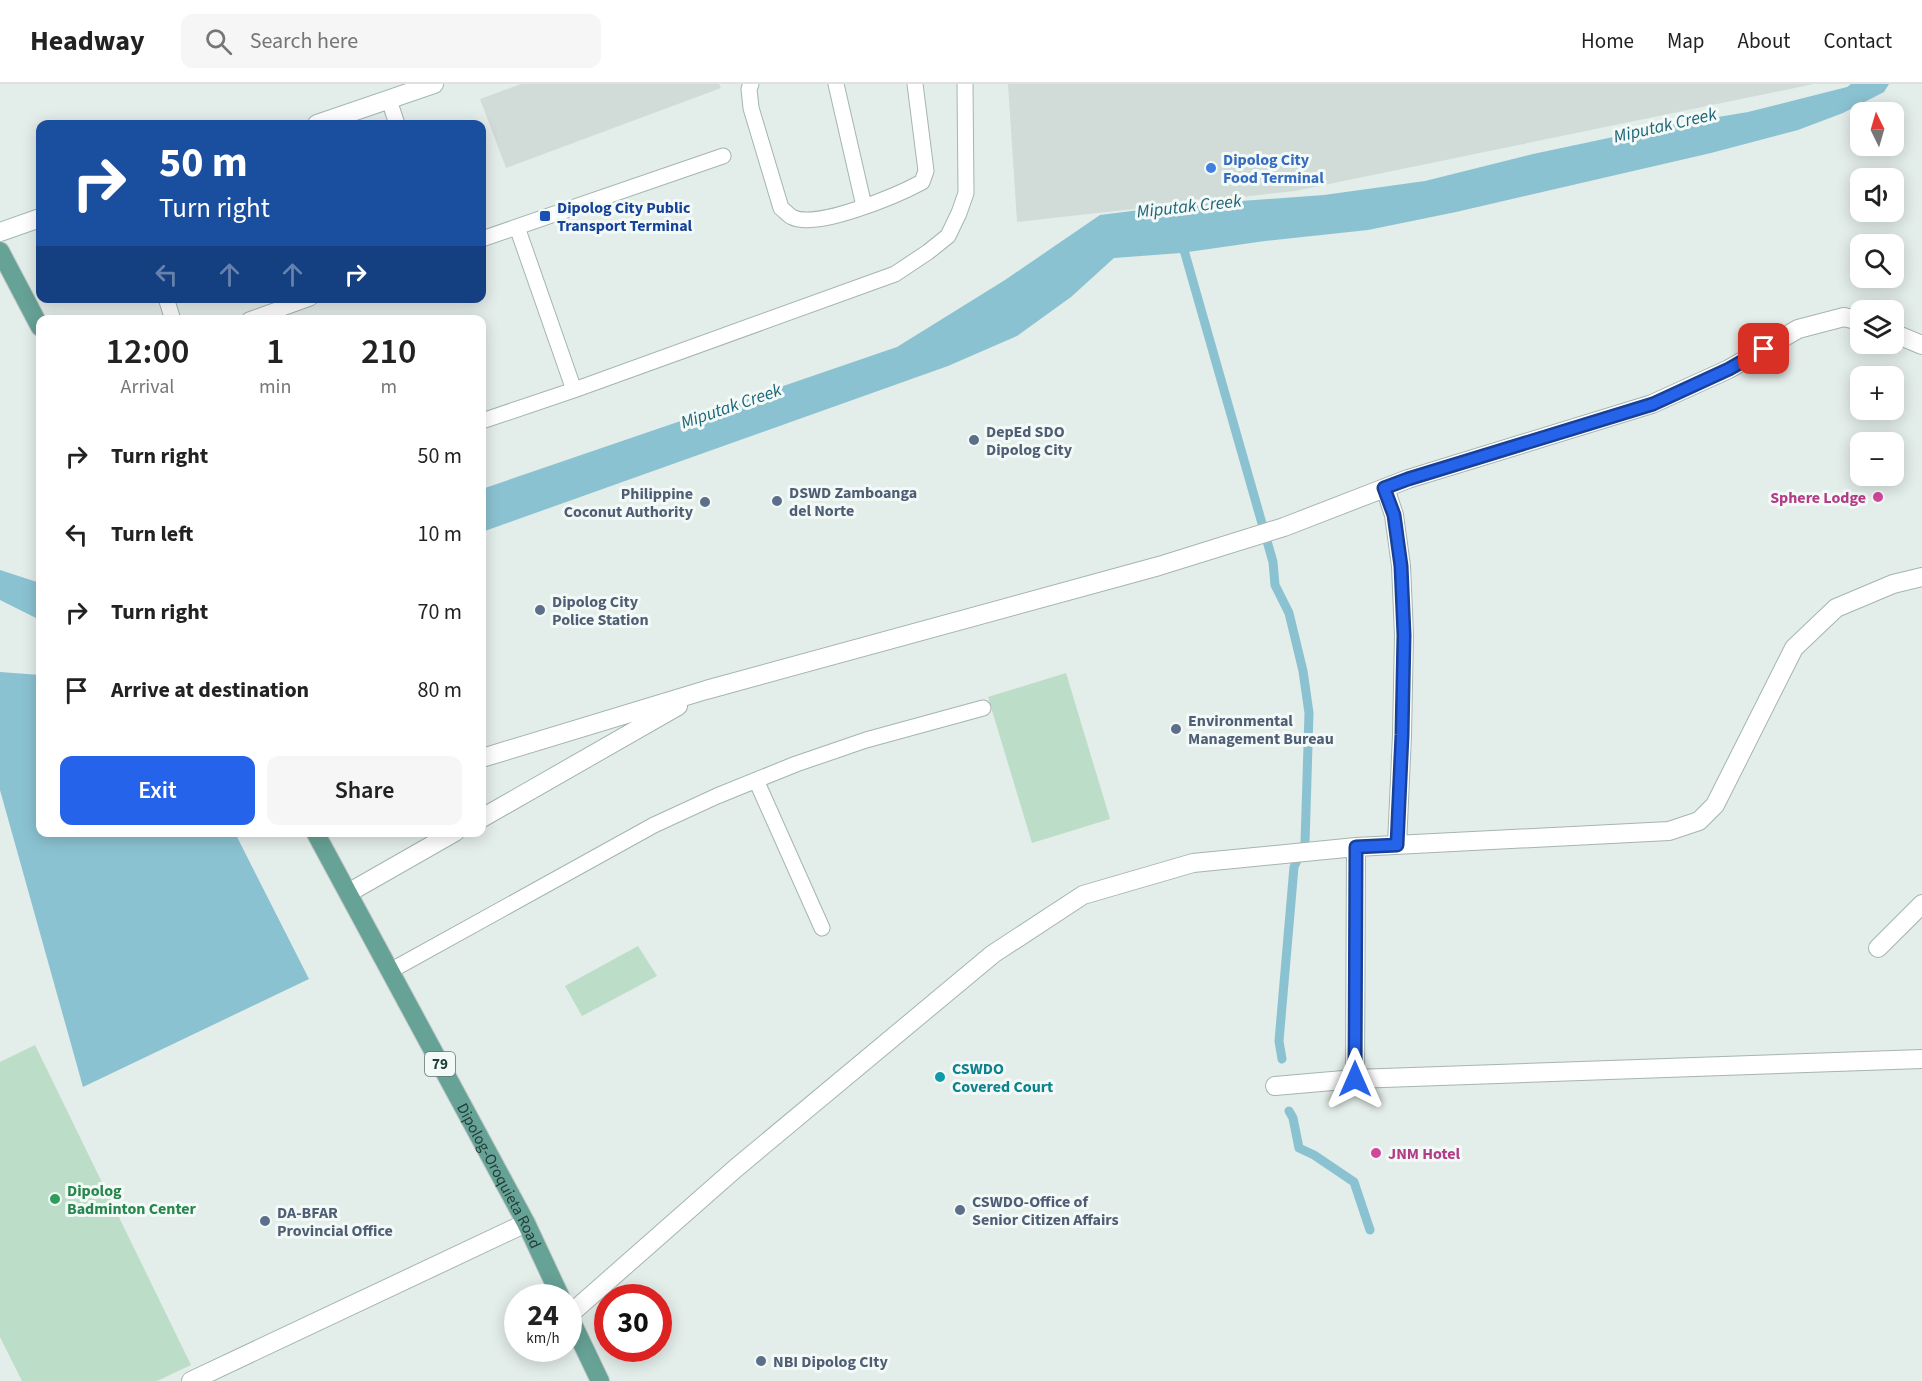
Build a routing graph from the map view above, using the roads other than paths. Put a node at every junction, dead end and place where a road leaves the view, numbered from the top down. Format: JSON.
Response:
{"nodes":[{"id":1,"x":435,"y":84,"type":"edge"},
{"id":2,"x":751,"y":84,"type":"edge"},
{"id":3,"x":836,"y":84,"type":"edge"},
{"id":4,"x":915,"y":84,"type":"edge"},
{"id":5,"x":966,"y":84,"type":"edge"},
{"id":6,"x":389,"y":100,"type":"junction"},
{"id":7,"x":329,"y":120,"type":"edge"},
{"id":8,"x":396,"y":120,"type":"edge"},
{"id":9,"x":723,"y":156,"type":"dead end"},
{"id":10,"x":864,"y":206,"type":"junction"},
{"id":11,"x":36,"y":219,"type":"edge"},
{"id":12,"x":517,"y":226,"type":"junction"},
{"id":13,"x":0,"y":232,"type":"edge"},
{"id":14,"x":486,"y":238,"type":"edge"},
{"id":15,"x":0,"y":251,"type":"edge"},
{"id":16,"x":296,"y":303,"type":"edge"},
{"id":17,"x":263,"y":315,"type":"edge"},
{"id":18,"x":1850,"y":318,"type":"edge"},
{"id":19,"x":36,"y":319,"type":"edge"},
{"id":20,"x":1904,"y":338,"type":"edge"},
{"id":21,"x":1922,"y":345,"type":"edge"},
{"id":22,"x":574,"y":390,"type":"junction"},
{"id":23,"x":486,"y":420,"type":"edge"},
{"id":24,"x":1384,"y":488,"type":"junction"},
{"id":25,"x":1922,"y":577,"type":"edge"},
{"id":26,"x":706,"y":690,"type":"junction"},
{"id":27,"x":983,"y":708,"type":"dead end"},
{"id":28,"x":486,"y":757,"type":"edge"},
{"id":29,"x":756,"y":780,"type":"junction"},
{"id":30,"x":486,"y":816,"type":"edge"},
{"id":31,"x":318,"y":837,"type":"edge"},
{"id":32,"x":447,"y":837,"type":"edge"},
{"id":33,"x":1397,"y":845,"type":"junction"},
{"id":34,"x":1356,"y":847,"type":"junction"},
{"id":35,"x":348,"y":893,"type":"junction"},
{"id":36,"x":1922,"y":904,"type":"edge"},
{"id":37,"x":822,"y":928,"type":"dead end"},
{"id":38,"x":1878,"y":948,"type":"dead end"},
{"id":39,"x":390,"y":971,"type":"junction"},
{"id":40,"x":1922,"y":1059,"type":"edge"},
{"id":41,"x":1355,"y":1079,"type":"junction"},
{"id":42,"x":1275,"y":1086,"type":"dead end"},
{"id":43,"x":526,"y":1223,"type":"junction"},
{"id":44,"x":554,"y":1284,"type":"edge"},
{"id":45,"x":582,"y":1303,"type":"edge"},
{"id":46,"x":582,"y":1342,"type":"edge"},
{"id":47,"x":191,"y":1381,"type":"edge"},
{"id":48,"x":600,"y":1381,"type":"edge"}],
"edges":[{"from":1,"to":6,"type":"street"},
{"from":2,"to":10,"type":"lane"},
{"from":3,"to":10,"type":"lane"},
{"from":4,"to":10,"type":"lane"},
{"from":5,"to":22,"type":"lane"},
{"from":6,"to":7,"type":"street"},
{"from":6,"to":8,"type":"lane"},
{"from":9,"to":12,"type":"lane"},
{"from":11,"to":13,"type":"street"},
{"from":12,"to":14,"type":"lane"},
{"from":12,"to":22,"type":"lane"},
{"from":15,"to":19,"type":"main road"},
{"from":16,"to":17,"type":"lane"},
{"from":18,"to":24,"type":"street"},
{"from":20,"to":21,"type":"street"},
{"from":22,"to":23,"type":"lane"},
{"from":24,"to":26,"type":"street"},
{"from":24,"to":33,"type":"street"},
{"from":25,"to":33,"type":"street"},
{"from":26,"to":28,"type":"street"},
{"from":26,"to":30,"type":"street"},
{"from":27,"to":29,"type":"lane"},
{"from":29,"to":37,"type":"lane"},
{"from":29,"to":39,"type":"lane"},
{"from":31,"to":35,"type":"main road","name":"Dipolog-Oroquieta Road","number":"79"},
{"from":32,"to":35,"type":"street"},
{"from":33,"to":34,"type":"street"},
{"from":34,"to":41,"type":"street"},
{"from":34,"to":45,"type":"street"},
{"from":35,"to":39,"type":"main road","name":"Dipolog-Oroquieta Road","number":"79"},
{"from":36,"to":38,"type":"street"},
{"from":39,"to":43,"type":"main road","name":"Dipolog-Oroquieta Road","number":"79"},
{"from":40,"to":41,"type":"street"},
{"from":41,"to":42,"type":"street"},
{"from":43,"to":44,"type":"main road","name":"Dipolog-Oroquieta Road","number":"79"},
{"from":43,"to":47,"type":"street"},
{"from":46,"to":48,"type":"main road"}]}
